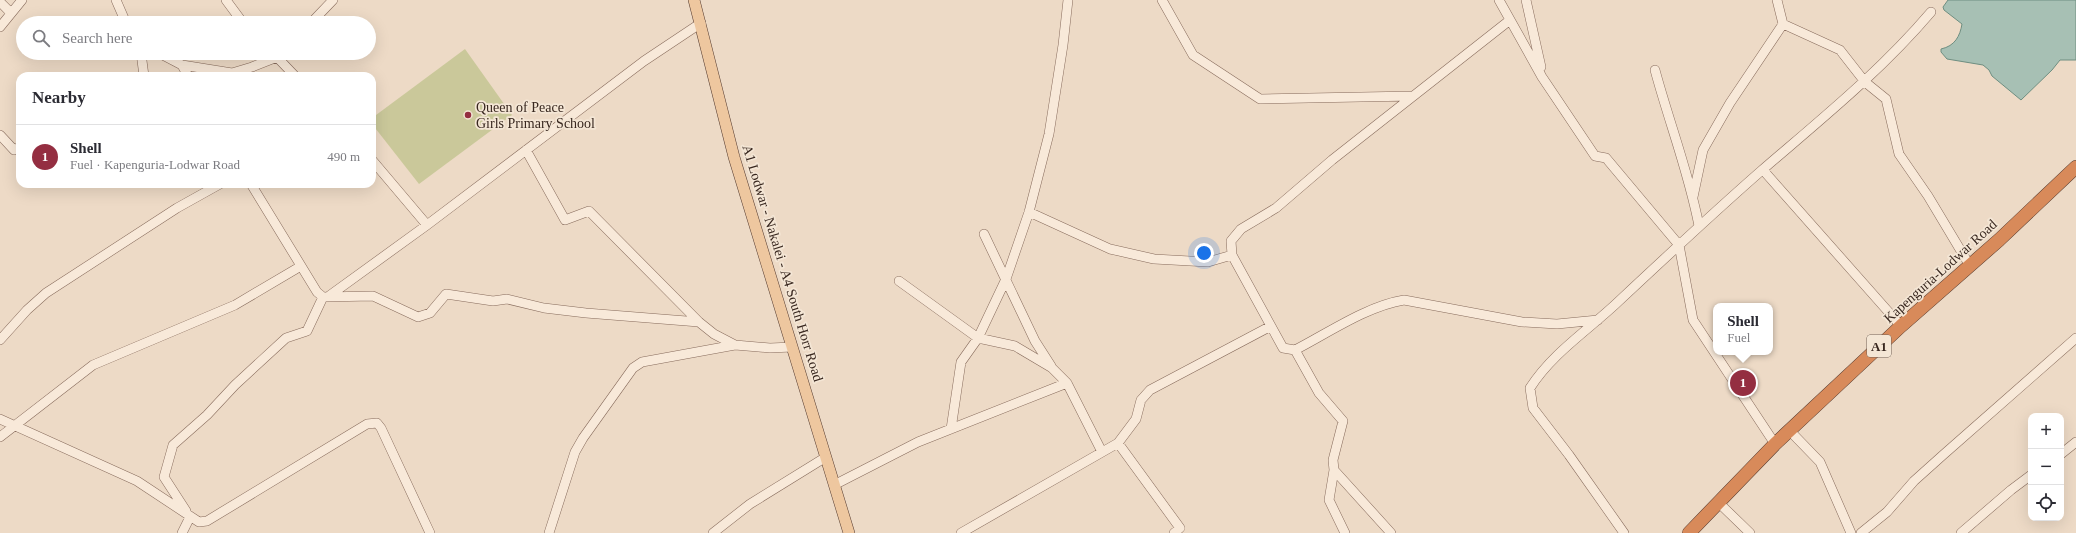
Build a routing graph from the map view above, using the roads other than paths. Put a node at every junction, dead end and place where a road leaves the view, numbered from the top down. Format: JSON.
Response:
{"nodes":[{"id":1,"x":22,"y":0,"type":"edge"},
{"id":2,"x":116,"y":0,"type":"edge"},
{"id":3,"x":226,"y":0,"type":"edge"},
{"id":4,"x":333,"y":0,"type":"edge"},
{"id":5,"x":694,"y":0,"type":"edge"},
{"id":6,"x":1068,"y":0,"type":"edge"},
{"id":7,"x":1162,"y":0,"type":"edge"},
{"id":8,"x":1499,"y":0,"type":"edge"},
{"id":9,"x":1526,"y":0,"type":"edge"},
{"id":10,"x":1777,"y":0,"type":"edge"},
{"id":11,"x":0,"y":2,"type":"edge"},
{"id":12,"x":10,"y":12,"type":"junction"},
{"id":13,"x":1930,"y":12,"type":"dead end"},
{"id":14,"x":123,"y":16,"type":"edge"},
{"id":15,"x":239,"y":16,"type":"edge"},
{"id":16,"x":318,"y":16,"type":"edge"},
{"id":17,"x":1510,"y":20,"type":"junction"},
{"id":18,"x":701,"y":24,"type":"junction"},
{"id":19,"x":1783,"y":24,"type":"junction"},
{"id":20,"x":0,"y":26,"type":"edge"},
{"id":21,"x":142,"y":60,"type":"edge"},
{"id":22,"x":172,"y":60,"type":"edge"},
{"id":23,"x":265,"y":60,"type":"edge"},
{"id":24,"x":282,"y":60,"type":"edge"},
{"id":25,"x":182,"y":65,"type":"junction"},
{"id":26,"x":1655,"y":70,"type":"dead end"},
{"id":27,"x":143,"y":72,"type":"edge"},
{"id":28,"x":186,"y":72,"type":"edge"},
{"id":29,"x":226,"y":72,"type":"edge"},
{"id":30,"x":235,"y":72,"type":"edge"},
{"id":31,"x":292,"y":72,"type":"edge"},
{"id":32,"x":1542,"y":77,"type":"junction"},
{"id":33,"x":1865,"y":82,"type":"junction"},
{"id":34,"x":1413,"y":96,"type":"junction"},
{"id":35,"x":0,"y":135,"type":"edge"},
{"id":36,"x":16,"y":149,"type":"edge"},
{"id":37,"x":526,"y":150,"type":"junction"},
{"id":38,"x":376,"y":165,"type":"edge"},
{"id":39,"x":2076,"y":167,"type":"edge"},
{"id":40,"x":1763,"y":170,"type":"junction"},
{"id":41,"x":213,"y":188,"type":"edge"},
{"id":42,"x":254,"y":188,"type":"edge"},
{"id":43,"x":1694,"y":196,"type":"junction"},
{"id":44,"x":1029,"y":212,"type":"junction"},
{"id":45,"x":426,"y":225,"type":"junction"},
{"id":46,"x":1699,"y":226,"type":"junction"},
{"id":47,"x":984,"y":234,"type":"dead end"},
{"id":48,"x":1679,"y":245,"type":"junction"},
{"id":49,"x":1232,"y":255,"type":"junction"},
{"id":50,"x":301,"y":266,"type":"junction"},
{"id":51,"x":1970,"y":266,"type":"junction"},
{"id":52,"x":1006,"y":279,"type":"junction"},
{"id":53,"x":899,"y":282,"type":"dead end"},
{"id":54,"x":326,"y":297,"type":"junction"},
{"id":55,"x":1598,"y":320,"type":"junction"},
{"id":56,"x":699,"y":322,"type":"junction"},
{"id":57,"x":1271,"y":326,"type":"junction"},
{"id":58,"x":1901,"y":326,"type":"junction"},
{"id":59,"x":978,"y":338,"type":"junction"},
{"id":60,"x":2076,"y":338,"type":"edge"},
{"id":61,"x":0,"y":340,"type":"edge"},
{"id":62,"x":735,"y":345,"type":"junction"},
{"id":63,"x":792,"y":347,"type":"junction"},
{"id":64,"x":1295,"y":350,"type":"junction"},
{"id":65,"x":1713,"y":350,"type":"edge"},
{"id":66,"x":1716,"y":355,"type":"edge"},
{"id":67,"x":1052,"y":368,"type":"junction"},
{"id":68,"x":1067,"y":383,"type":"junction"},
{"id":69,"x":0,"y":419,"type":"edge"},
{"id":70,"x":16,"y":426,"type":"junction"},
{"id":71,"x":951,"y":428,"type":"junction"},
{"id":72,"x":1790,"y":431,"type":"junction"},
{"id":73,"x":0,"y":437,"type":"edge"},
{"id":74,"x":1118,"y":442,"type":"junction"},
{"id":75,"x":2076,"y":442,"type":"edge"},
{"id":76,"x":1775,"y":444,"type":"junction"},
{"id":77,"x":1102,"y":452,"type":"junction"},
{"id":78,"x":2064,"y":452,"type":"edge"},
{"id":79,"x":826,"y":457,"type":"junction"},
{"id":80,"x":1334,"y":470,"type":"junction"},
{"id":81,"x":2028,"y":477,"type":"edge"},
{"id":82,"x":834,"y":485,"type":"junction"},
{"id":83,"x":1719,"y":503,"type":"junction"},
{"id":84,"x":190,"y":517,"type":"junction"},
{"id":85,"x":1180,"y":531,"type":"edge"},
{"id":86,"x":182,"y":533,"type":"edge"},
{"id":87,"x":430,"y":533,"type":"edge"},
{"id":88,"x":550,"y":533,"type":"edge"},
{"id":89,"x":713,"y":533,"type":"edge"},
{"id":90,"x":849,"y":533,"type":"edge"},
{"id":91,"x":961,"y":533,"type":"edge"},
{"id":92,"x":1345,"y":533,"type":"edge"},
{"id":93,"x":1391,"y":533,"type":"edge"},
{"id":94,"x":1624,"y":533,"type":"edge"},
{"id":95,"x":1689,"y":533,"type":"edge"},
{"id":96,"x":1750,"y":533,"type":"edge"},
{"id":97,"x":1851,"y":533,"type":"edge"},
{"id":98,"x":1861,"y":533,"type":"edge"},
{"id":99,"x":1961,"y":533,"type":"edge"}],
"edges":[{"from":1,"to":12,"type":"street"},
{"from":2,"to":14,"type":"street"},
{"from":3,"to":15,"type":"street"},
{"from":4,"to":16,"type":"street"},
{"from":5,"to":18,"type":"main road","name":"A1 Lodwar - Nakalei - A4 South Horr Road"},
{"from":6,"to":44,"type":"street"},
{"from":7,"to":34,"type":"street"},
{"from":8,"to":17,"type":"street"},
{"from":9,"to":32,"type":"street"},
{"from":10,"to":19,"type":"street"},
{"from":11,"to":12,"type":"street"},
{"from":12,"to":20,"type":"street"},
{"from":13,"to":33,"type":"street"},
{"from":17,"to":32,"type":"street"},
{"from":17,"to":34,"type":"street"},
{"from":18,"to":37,"type":"street"},
{"from":18,"to":63,"type":"main road","name":"A1 Lodwar - Nakalei - A4 South Horr Road"},
{"from":19,"to":33,"type":"street"},
{"from":19,"to":43,"type":"street"},
{"from":21,"to":27,"type":"street"},
{"from":22,"to":25,"type":"street"},
{"from":23,"to":30,"type":"street"},
{"from":24,"to":31,"type":"street"},
{"from":25,"to":28,"type":"street"},
{"from":25,"to":29,"type":"street"},
{"from":26,"to":43,"type":"street"},
{"from":32,"to":48,"type":"street"},
{"from":33,"to":40,"type":"street"},
{"from":33,"to":51,"type":"street"},
{"from":34,"to":49,"type":"street"},
{"from":35,"to":36,"type":"street"},
{"from":37,"to":45,"type":"street"},
{"from":37,"to":56,"type":"street"},
{"from":38,"to":45,"type":"street"},
{"from":39,"to":51,"type":"highway","name":"Kapenguria-Lodwar Road","number":"A1"},
{"from":40,"to":46,"type":"street"},
{"from":40,"to":58,"type":"street"},
{"from":41,"to":61,"type":"street"},
{"from":42,"to":50,"type":"street"},
{"from":43,"to":46,"type":"street"},
{"from":44,"to":49,"type":"street"},
{"from":44,"to":52,"type":"street"},
{"from":45,"to":54,"type":"street"},
{"from":46,"to":48,"type":"street"},
{"from":47,"to":52,"type":"street"},
{"from":48,"to":55,"type":"street"},
{"from":48,"to":65,"type":"street"},
{"from":49,"to":57,"type":"street"},
{"from":50,"to":54,"type":"street"},
{"from":50,"to":70,"type":"street"},
{"from":51,"to":58,"type":"highway","name":"Kapenguria-Lodwar Road","number":"A1"},
{"from":52,"to":59,"type":"street"},
{"from":52,"to":67,"type":"street"},
{"from":53,"to":59,"type":"street"},
{"from":54,"to":56,"type":"street"},
{"from":54,"to":84,"type":"street"},
{"from":55,"to":64,"type":"street"},
{"from":55,"to":94,"type":"street"},
{"from":56,"to":62,"type":"street"},
{"from":57,"to":64,"type":"street"},
{"from":57,"to":74,"type":"street"},
{"from":58,"to":72,"type":"highway","name":"Kapenguria-Lodwar Road","number":"A1"},
{"from":59,"to":67,"type":"street"},
{"from":59,"to":71,"type":"street"},
{"from":60,"to":98,"type":"street"},
{"from":62,"to":63,"type":"street"},
{"from":62,"to":88,"type":"street"},
{"from":63,"to":79,"type":"main road","name":"A1 Lodwar - Nakalei - A4 South Horr Road"},
{"from":64,"to":80,"type":"street"},
{"from":66,"to":76,"type":"street"},
{"from":67,"to":68,"type":"street"},
{"from":68,"to":71,"type":"street"},
{"from":68,"to":77,"type":"street"},
{"from":69,"to":70,"type":"street"},
{"from":70,"to":73,"type":"street"},
{"from":70,"to":84,"type":"street"},
{"from":71,"to":82,"type":"street"},
{"from":72,"to":76,"type":"highway","name":"Kapenguria-Lodwar Road","number":"A1"},
{"from":72,"to":97,"type":"street"},
{"from":74,"to":77,"type":"street"},
{"from":74,"to":85,"type":"street"},
{"from":75,"to":78,"type":"street"},
{"from":76,"to":83,"type":"highway","name":"Kapenguria-Lodwar Road","number":"A1"},
{"from":77,"to":91,"type":"street"},
{"from":79,"to":82,"type":"main road","name":"A1 Lodwar - Nakalei - A4 South Horr Road"},
{"from":79,"to":89,"type":"street"},
{"from":80,"to":92,"type":"street"},
{"from":80,"to":93,"type":"street"},
{"from":81,"to":99,"type":"street"},
{"from":82,"to":90,"type":"main road","name":"A1 Lodwar - Nakalei - A4 South Horr Road"},
{"from":83,"to":95,"type":"highway","name":"Kapenguria-Lodwar Road","number":"A1"},
{"from":83,"to":96,"type":"street"},
{"from":84,"to":86,"type":"street"},
{"from":84,"to":87,"type":"street"}]}
